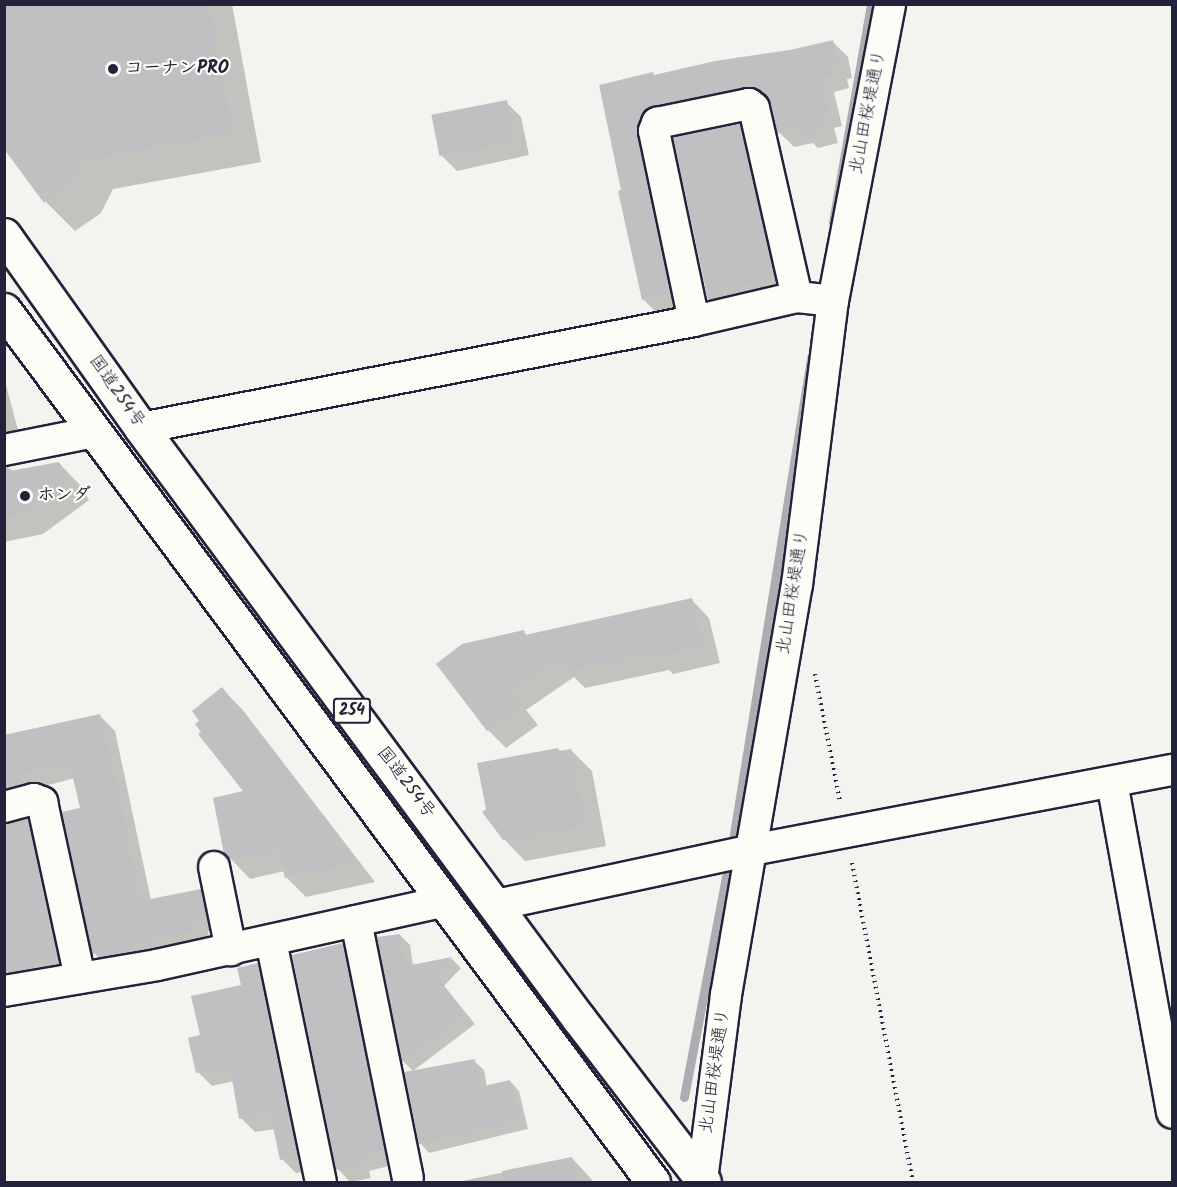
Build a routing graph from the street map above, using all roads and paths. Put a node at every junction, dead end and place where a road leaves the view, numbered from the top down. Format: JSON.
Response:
{"nodes":[{"id":1,"x":890,"y":4,"type":"edge"},
{"id":2,"x":4,"y":235,"type":"edge"},
{"id":3,"x":797,"y":297,"type":"junction"},
{"id":4,"x":833,"y":301,"type":"junction"},
{"id":5,"x":4,"y":310,"type":"edge"},
{"id":6,"x":694,"y":321,"type":"junction"},
{"id":7,"x":141,"y":428,"type":"junction"},
{"id":8,"x":94,"y":432,"type":"junction"},
{"id":9,"x":4,"y":450,"type":"edge"},
{"id":10,"x":813,"y":668,"type":"dead end"},
{"id":11,"x":1173,"y":770,"type":"edge"},
{"id":12,"x":1112,"y":782,"type":"junction"},
{"id":13,"x":4,"y":807,"type":"edge"},
{"id":14,"x":846,"y":832,"type":"junction"},
{"id":15,"x":752,"y":849,"type":"junction"},
{"id":16,"x":214,"y":867,"type":"dead end"},
{"id":17,"x":441,"y":902,"type":"junction"},
{"id":18,"x":496,"y":905,"type":"junction"},
{"id":19,"x":356,"y":921,"type":"junction"},
{"id":20,"x":271,"y":941,"type":"junction"},
{"id":21,"x":231,"y":950,"type":"junction"},
{"id":22,"x":80,"y":978,"type":"junction"},
{"id":23,"x":4,"y":991,"type":"edge"},
{"id":24,"x":1173,"y":1113,"type":"edge"},
{"id":25,"x":408,"y":1178,"type":"dead end"},
{"id":26,"x":648,"y":1180,"type":"edge"},
{"id":27,"x":703,"y":1181,"type":"edge"},
{"id":28,"x":321,"y":1182,"type":"edge"},
{"id":29,"x":912,"y":1182,"type":"edge"}],
"edges":[{"from":1,"to":4,"type":"street","name":"北山田桜堤通り"},
{"from":2,"to":7,"type":"highway","name":"国道254号","number":"254"},
{"from":3,"to":4,"type":"street"},
{"from":3,"to":6,"type":"street"},
{"from":3,"to":6,"type":"street"},
{"from":4,"to":15,"type":"street","name":"北山田桜堤通り"},
{"from":5,"to":8,"type":"highway","number":"254"},
{"from":6,"to":7,"type":"street"},
{"from":7,"to":18,"type":"highway","name":"国道254号","number":"254"},
{"from":8,"to":9,"type":"street"},
{"from":8,"to":17,"type":"highway","number":"254"},
{"from":10,"to":14,"type":"path"},
{"from":11,"to":12,"type":"street"},
{"from":12,"to":14,"type":"street"},
{"from":12,"to":24,"type":"street"},
{"from":13,"to":22,"type":"street"},
{"from":14,"to":15,"type":"street"},
{"from":14,"to":29,"type":"path"},
{"from":15,"to":18,"type":"street"},
{"from":15,"to":27,"type":"street","name":"北山田桜堤通り"},
{"from":16,"to":21,"type":"street"},
{"from":17,"to":19,"type":"street"},
{"from":17,"to":26,"type":"highway","number":"254"},
{"from":18,"to":27,"type":"highway","name":"国道254号","number":"254"},
{"from":19,"to":20,"type":"street"},
{"from":19,"to":25,"type":"street"},
{"from":20,"to":21,"type":"street"},
{"from":20,"to":28,"type":"street"},
{"from":21,"to":22,"type":"street"},
{"from":22,"to":23,"type":"street"}]}
